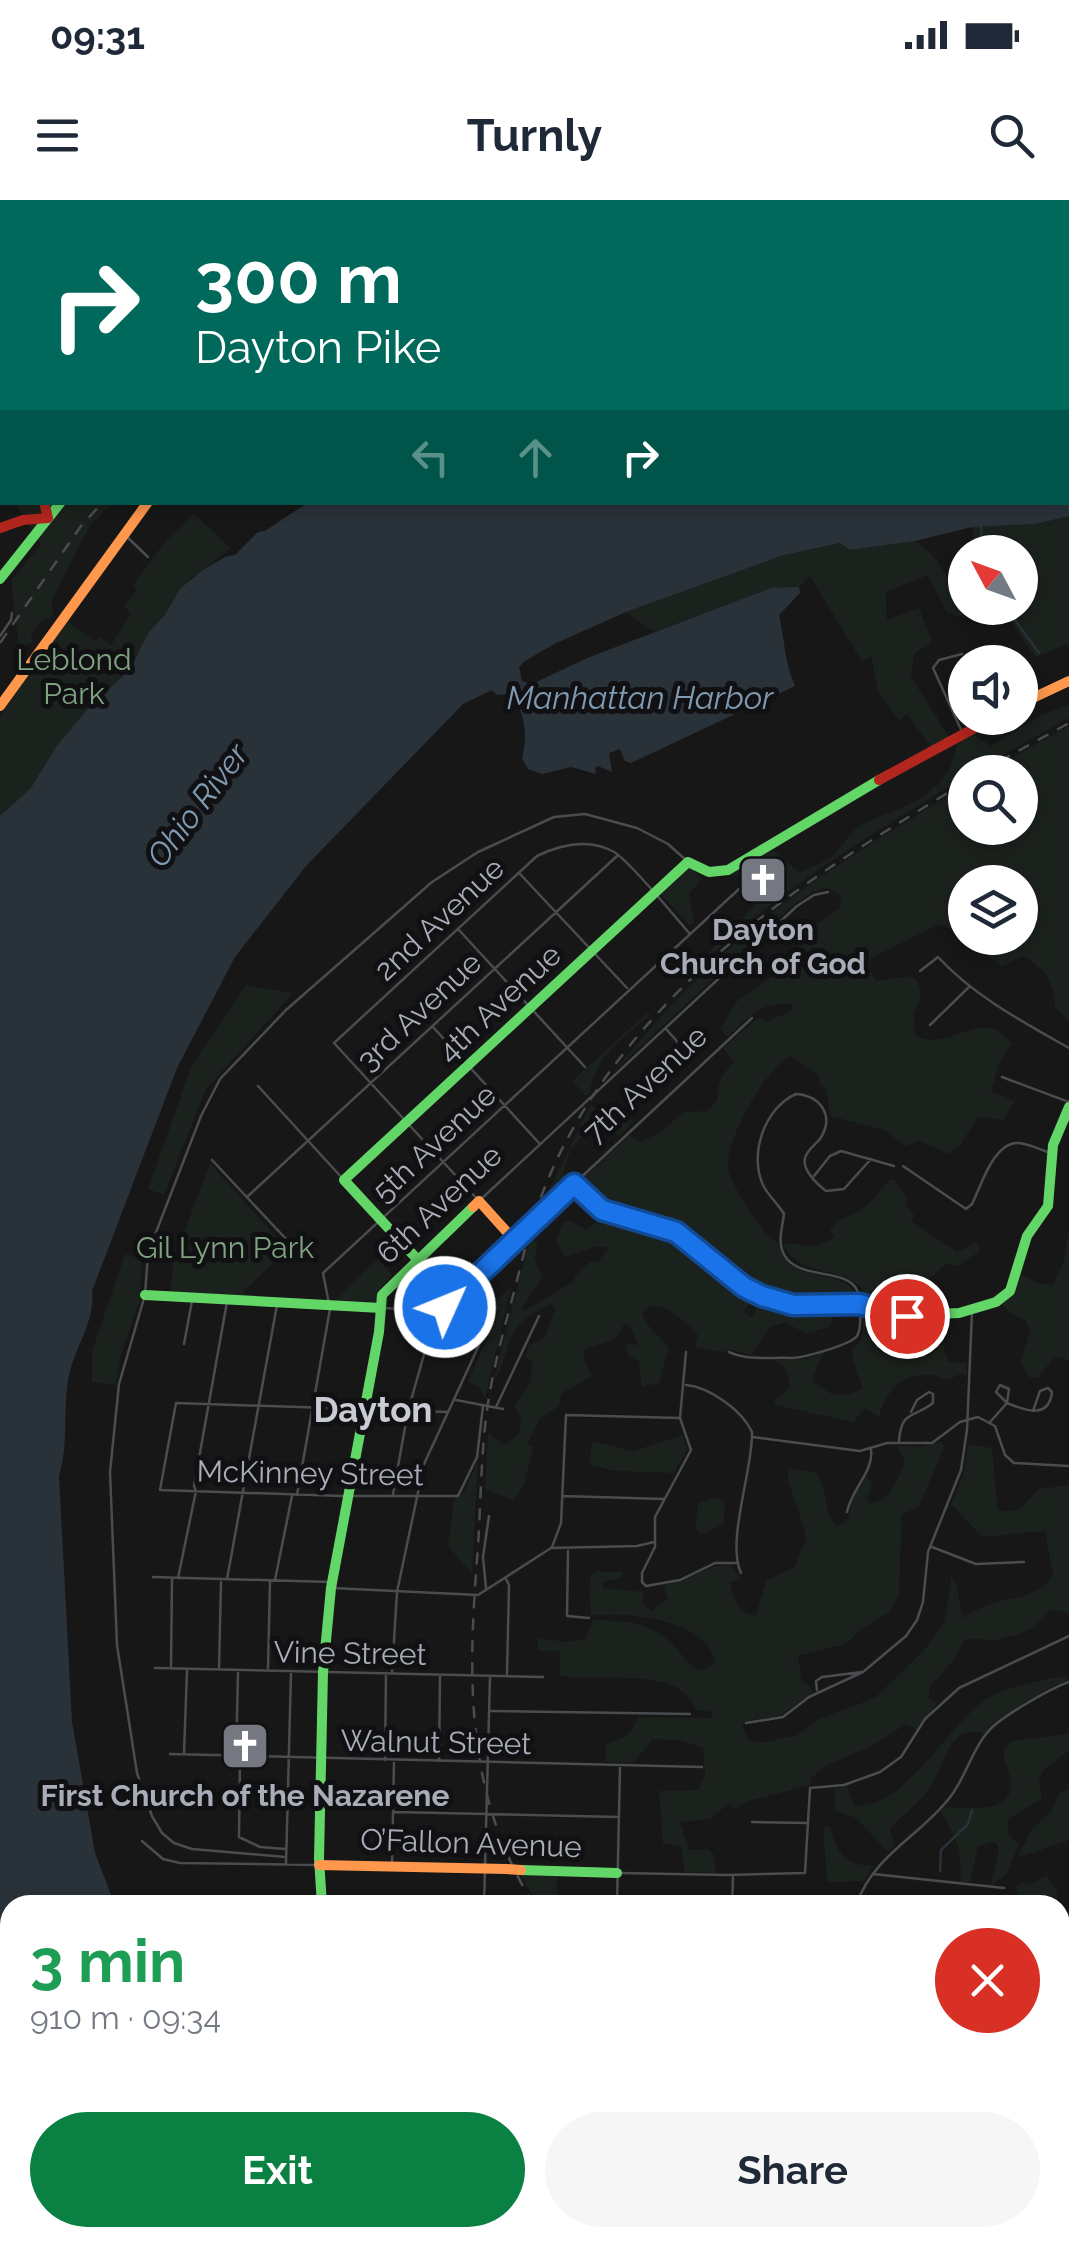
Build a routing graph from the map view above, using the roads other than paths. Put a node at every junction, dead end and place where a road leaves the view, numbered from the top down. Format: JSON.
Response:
{"nodes":[{"id":1,"x":45,"y":505,"type":"edge"},
{"id":2,"x":58,"y":505,"type":"edge"},
{"id":3,"x":146,"y":505,"type":"edge"},
{"id":4,"x":48,"y":518,"type":"junction"},
{"id":5,"x":0,"y":528,"type":"edge"},
{"id":6,"x":124,"y":534,"type":"junction"},
{"id":7,"x":148,"y":556,"type":"dead end"},
{"id":8,"x":0,"y":579,"type":"edge"},
{"id":9,"x":12,"y":612,"type":"dead end"},
{"id":10,"x":0,"y":636,"type":"edge"},
{"id":11,"x":948,"y":658,"type":"edge"},
{"id":12,"x":1069,"y":681,"type":"edge"},
{"id":13,"x":1038,"y":696,"type":"edge"},
{"id":14,"x":948,"y":701,"type":"edge"},
{"id":15,"x":0,"y":706,"type":"edge"},
{"id":16,"x":961,"y":735,"type":"edge"},
{"id":17,"x":618,"y":855,"type":"junction"},
{"id":18,"x":688,"y":862,"type":"junction"},
{"id":19,"x":519,"y":873,"type":"junction"},
{"id":20,"x":738,"y":889,"type":"dead end"},
{"id":21,"x":828,"y":892,"type":"dead end"},
{"id":22,"x":654,"y":894,"type":"junction"},
{"id":23,"x":556,"y":913,"type":"junction"},
{"id":24,"x":458,"y":929,"type":"junction"},
{"id":25,"x":690,"y":934,"type":"junction"},
{"id":26,"x":592,"y":951,"type":"junction"},
{"id":27,"x":494,"y":969,"type":"junction"},
{"id":28,"x":920,"y":971,"type":"dead end"},
{"id":29,"x":970,"y":986,"type":"junction"},
{"id":30,"x":629,"y":990,"type":"junction"},
{"id":31,"x":530,"y":1008,"type":"junction"},
{"id":32,"x":752,"y":1018,"type":"dead end"},
{"id":33,"x":432,"y":1026,"type":"junction"},
{"id":34,"x":930,"y":1026,"type":"dead end"},
{"id":35,"x":665,"y":1028,"type":"junction"},
{"id":36,"x":567,"y":1048,"type":"junction"},
{"id":37,"x":1069,"y":1048,"type":"edge"},
{"id":38,"x":692,"y":1058,"type":"dead end"},
{"id":39,"x":469,"y":1066,"type":"junction"},
{"id":40,"x":585,"y":1067,"type":"dead end"},
{"id":41,"x":1002,"y":1077,"type":"dead end"},
{"id":42,"x":370,"y":1083,"type":"junction"},
{"id":43,"x":258,"y":1086,"type":"dead end"},
{"id":44,"x":504,"y":1105,"type":"junction"},
{"id":45,"x":1069,"y":1105,"type":"edge"},
{"id":46,"x":406,"y":1122,"type":"junction"},
{"id":47,"x":308,"y":1141,"type":"junction"},
{"id":48,"x":540,"y":1144,"type":"junction"},
{"id":49,"x":1052,"y":1154,"type":"junction"},
{"id":50,"x":871,"y":1159,"type":"junction"},
{"id":51,"x":212,"y":1160,"type":"dead end"},
{"id":52,"x":443,"y":1162,"type":"junction"},
{"id":53,"x":894,"y":1166,"type":"dead end"},
{"id":54,"x":902,"y":1166,"type":"dead end"},
{"id":55,"x":812,"y":1177,"type":"junction"},
{"id":56,"x":344,"y":1180,"type":"junction"},
{"id":57,"x":574,"y":1184,"type":"junction"},
{"id":58,"x":247,"y":1197,"type":"junction"},
{"id":59,"x":479,"y":1201,"type":"junction"},
{"id":60,"x":381,"y":1220,"type":"junction"},
{"id":61,"x":286,"y":1239,"type":"dead end"},
{"id":62,"x":516,"y":1241,"type":"junction"},
{"id":63,"x":417,"y":1259,"type":"junction"},
{"id":64,"x":145,"y":1296,"type":"junction"},
{"id":65,"x":192,"y":1297,"type":"junction"},
{"id":66,"x":454,"y":1298,"type":"junction"},
{"id":67,"x":228,"y":1300,"type":"junction"},
{"id":68,"x":277,"y":1303,"type":"junction"},
{"id":69,"x":859,"y":1304,"type":"junction"},
{"id":70,"x":330,"y":1305,"type":"junction"},
{"id":71,"x":382,"y":1308,"type":"junction"},
{"id":72,"x":439,"y":1310,"type":"junction"},
{"id":73,"x":972,"y":1310,"type":"junction"},
{"id":74,"x":539,"y":1316,"type":"dead end"},
{"id":75,"x":184,"y":1344,"type":"dead end"},
{"id":76,"x":686,"y":1352,"type":"dead end"},
{"id":77,"x":730,"y":1352,"type":"dead end"},
{"id":78,"x":684,"y":1385,"type":"junction"},
{"id":79,"x":454,"y":1400,"type":"junction"},
{"id":80,"x":208,"y":1404,"type":"junction"},
{"id":81,"x":258,"y":1406,"type":"junction"},
{"id":82,"x":482,"y":1406,"type":"junction"},
{"id":83,"x":496,"y":1407,"type":"junction"},
{"id":84,"x":312,"y":1408,"type":"junction"},
{"id":85,"x":503,"y":1408,"type":"dead end"},
{"id":86,"x":365,"y":1410,"type":"junction"},
{"id":87,"x":408,"y":1411,"type":"junction"},
{"id":88,"x":1033,"y":1411,"type":"junction"},
{"id":89,"x":448,"y":1412,"type":"junction"},
{"id":90,"x":911,"y":1412,"type":"junction"},
{"id":91,"x":680,"y":1418,"type":"junction"},
{"id":92,"x":966,"y":1419,"type":"junction"},
{"id":93,"x":990,"y":1422,"type":"junction"},
{"id":94,"x":753,"y":1438,"type":"junction"},
{"id":95,"x":898,"y":1442,"type":"junction"},
{"id":96,"x":870,"y":1449,"type":"junction"},
{"id":97,"x":1068,"y":1466,"type":"edge"},
{"id":98,"x":196,"y":1491,"type":"junction"},
{"id":99,"x":244,"y":1492,"type":"junction"},
{"id":100,"x":295,"y":1495,"type":"junction"},
{"id":101,"x":392,"y":1495,"type":"junction"},
{"id":102,"x":418,"y":1495,"type":"junction"},
{"id":103,"x":349,"y":1496,"type":"junction"},
{"id":104,"x":561,"y":1496,"type":"junction"},
{"id":105,"x":664,"y":1499,"type":"junction"},
{"id":106,"x":848,"y":1512,"type":"dead end"},
{"id":107,"x":488,"y":1516,"type":"dead end"},
{"id":108,"x":656,"y":1542,"type":"junction"},
{"id":109,"x":930,"y":1546,"type":"junction"},
{"id":110,"x":551,"y":1548,"type":"junction"},
{"id":111,"x":568,"y":1548,"type":"junction"},
{"id":112,"x":1024,"y":1562,"type":"dead end"},
{"id":113,"x":737,"y":1563,"type":"junction"},
{"id":114,"x":741,"y":1574,"type":"dead end"},
{"id":115,"x":153,"y":1577,"type":"dead end"},
{"id":116,"x":175,"y":1578,"type":"junction"},
{"id":117,"x":224,"y":1579,"type":"junction"},
{"id":118,"x":506,"y":1579,"type":"junction"},
{"id":119,"x":272,"y":1580,"type":"junction"},
{"id":120,"x":331,"y":1585,"type":"junction"},
{"id":121,"x":486,"y":1591,"type":"junction"},
{"id":122,"x":397,"y":1592,"type":"junction"},
{"id":123,"x":589,"y":1618,"type":"dead end"},
{"id":124,"x":1069,"y":1636,"type":"edge"},
{"id":125,"x":155,"y":1668,"type":"dead end"},
{"id":126,"x":170,"y":1669,"type":"junction"},
{"id":127,"x":187,"y":1670,"type":"junction"},
{"id":128,"x":218,"y":1670,"type":"junction"},
{"id":129,"x":238,"y":1671,"type":"junction"},
{"id":130,"x":268,"y":1671,"type":"junction"},
{"id":131,"x":292,"y":1672,"type":"junction"},
{"id":132,"x":323,"y":1672,"type":"junction"},
{"id":133,"x":863,"y":1672,"type":"junction"},
{"id":134,"x":389,"y":1673,"type":"junction"},
{"id":135,"x":440,"y":1675,"type":"junction"},
{"id":136,"x":490,"y":1676,"type":"junction"},
{"id":137,"x":507,"y":1676,"type":"junction"},
{"id":138,"x":544,"y":1677,"type":"dead end"},
{"id":139,"x":1069,"y":1682,"type":"edge"},
{"id":140,"x":818,"y":1693,"type":"junction"},
{"id":141,"x":490,"y":1711,"type":"junction"},
{"id":142,"x":690,"y":1714,"type":"dead end"},
{"id":143,"x":746,"y":1723,"type":"dead end"},
{"id":144,"x":170,"y":1754,"type":"dead end"},
{"id":145,"x":184,"y":1754,"type":"junction"},
{"id":146,"x":238,"y":1757,"type":"junction"},
{"id":147,"x":288,"y":1758,"type":"junction"},
{"id":148,"x":322,"y":1760,"type":"junction"},
{"id":149,"x":384,"y":1761,"type":"junction"},
{"id":150,"x":394,"y":1762,"type":"junction"},
{"id":151,"x":439,"y":1762,"type":"junction"},
{"id":152,"x":488,"y":1762,"type":"junction"},
{"id":153,"x":620,"y":1765,"type":"junction"},
{"id":154,"x":702,"y":1767,"type":"dead end"},
{"id":155,"x":394,"y":1812,"type":"junction"},
{"id":156,"x":486,"y":1814,"type":"junction"},
{"id":157,"x":618,"y":1817,"type":"junction"},
{"id":158,"x":752,"y":1822,"type":"dead end"},
{"id":159,"x":809,"y":1823,"type":"junction"},
{"id":160,"x":142,"y":1841,"type":"dead end"},
{"id":161,"x":285,"y":1849,"type":"junction"},
{"id":162,"x":286,"y":1857,"type":"junction"},
{"id":163,"x":318,"y":1864,"type":"junction"},
{"id":164,"x":286,"y":1865,"type":"junction"},
{"id":165,"x":392,"y":1866,"type":"junction"},
{"id":166,"x":485,"y":1868,"type":"junction"},
{"id":167,"x":618,"y":1872,"type":"junction"},
{"id":168,"x":871,"y":1874,"type":"junction"},
{"id":169,"x":733,"y":1875,"type":"junction"},
{"id":170,"x":1004,"y":1888,"type":"dead end"},
{"id":171,"x":321,"y":1895,"type":"edge"},
{"id":172,"x":484,"y":1895,"type":"edge"},
{"id":173,"x":617,"y":1895,"type":"edge"},
{"id":174,"x":732,"y":1895,"type":"edge"},
{"id":175,"x":861,"y":1895,"type":"edge"}],
"edges":[{"from":1,"to":4,"type":"main road"},
{"from":2,"to":4,"type":"main road"},
{"from":3,"to":6,"type":"main road"},
{"from":4,"to":5,"type":"main road"},
{"from":4,"to":8,"type":"main road"},
{"from":6,"to":7,"type":"street"},
{"from":6,"to":15,"type":"main road"},
{"from":9,"to":10,"type":"street"},
{"from":11,"to":14,"type":"street"},
{"from":12,"to":13,"type":"main road"},
{"from":16,"to":18,"type":"main road"},
{"from":17,"to":19,"type":"street","name":"2nd Avenue"},
{"from":17,"to":22,"type":"street"},
{"from":17,"to":23,"type":"street","name":"3rd Avenue"},
{"from":18,"to":22,"type":"main road","name":"4th Avenue"},
{"from":18,"to":64,"type":"street"},
{"from":19,"to":23,"type":"street"},
{"from":19,"to":24,"type":"street","name":"2nd Avenue"},
{"from":20,"to":25,"type":"street","name":"5th Avenue"},
{"from":21,"to":35,"type":"street","name":"6th Avenue"},
{"from":22,"to":25,"type":"street"},
{"from":22,"to":26,"type":"main road","name":"4th Avenue"},
{"from":23,"to":26,"type":"street"},
{"from":23,"to":27,"type":"street","name":"3rd Avenue"},
{"from":24,"to":27,"type":"street"},
{"from":24,"to":42,"type":"street","name":"2nd Avenue"},
{"from":25,"to":30,"type":"street","name":"5th Avenue"},
{"from":26,"to":30,"type":"street"},
{"from":26,"to":31,"type":"main road","name":"4th Avenue"},
{"from":27,"to":31,"type":"street"},
{"from":27,"to":33,"type":"street","name":"3rd Avenue"},
{"from":28,"to":29,"type":"street"},
{"from":29,"to":34,"type":"street"},
{"from":29,"to":37,"type":"street"},
{"from":30,"to":36,"type":"street","name":"5th Avenue"},
{"from":31,"to":36,"type":"street"},
{"from":31,"to":39,"type":"main road","name":"4th Avenue"},
{"from":32,"to":57,"type":"street","name":"7th Avenue"},
{"from":33,"to":39,"type":"street"},
{"from":33,"to":42,"type":"street","name":"3rd Avenue"},
{"from":35,"to":38,"type":"street"},
{"from":35,"to":48,"type":"street","name":"6th Avenue"},
{"from":36,"to":40,"type":"street"},
{"from":36,"to":44,"type":"street","name":"5th Avenue"},
{"from":39,"to":44,"type":"street"},
{"from":39,"to":46,"type":"main road","name":"4th Avenue"},
{"from":41,"to":45,"type":"street"},
{"from":42,"to":46,"type":"street"},
{"from":42,"to":47,"type":"street","name":"3rd Avenue"},
{"from":43,"to":47,"type":"street"},
{"from":44,"to":48,"type":"street"},
{"from":44,"to":52,"type":"street","name":"5th Avenue"},
{"from":45,"to":49,"type":"main road"},
{"from":46,"to":52,"type":"street"},
{"from":46,"to":56,"type":"main road","name":"4th Avenue"},
{"from":47,"to":56,"type":"street"},
{"from":47,"to":58,"type":"street","name":"3rd Avenue"},
{"from":48,"to":59,"type":"street","name":"6th Avenue"},
{"from":49,"to":54,"type":"street"},
{"from":49,"to":73,"type":"main road"},
{"from":50,"to":53,"type":"street"},
{"from":50,"to":55,"type":"street"},
{"from":50,"to":55,"type":"street"},
{"from":51,"to":58,"type":"street"},
{"from":52,"to":59,"type":"street"},
{"from":52,"to":60,"type":"street","name":"5th Avenue"},
{"from":55,"to":69,"type":"street"},
{"from":56,"to":60,"type":"main road"},
{"from":57,"to":62,"type":"main road","name":"7th Avenue"},
{"from":57,"to":69,"type":"main road"},
{"from":58,"to":61,"type":"street"},
{"from":59,"to":62,"type":"main road"},
{"from":59,"to":63,"type":"main road","name":"6th Avenue"},
{"from":60,"to":63,"type":"main road"},
{"from":60,"to":70,"type":"street","name":"5th Avenue"},
{"from":62,"to":66,"type":"street","name":"7th Avenue"},
{"from":63,"to":66,"type":"street"},
{"from":63,"to":71,"type":"main road","name":"6th Avenue"},
{"from":64,"to":65,"type":"main road"},
{"from":64,"to":162,"type":"street"},
{"from":65,"to":67,"type":"main road"},
{"from":65,"to":75,"type":"street"},
{"from":66,"to":72,"type":"street","name":"7th Avenue"},
{"from":67,"to":68,"type":"main road"},
{"from":67,"to":80,"type":"street"},
{"from":68,"to":70,"type":"main road"},
{"from":68,"to":81,"type":"street"},
{"from":69,"to":73,"type":"main road"},
{"from":69,"to":77,"type":"street"},
{"from":70,"to":71,"type":"main road"},
{"from":70,"to":84,"type":"street","name":"5th Avenue"},
{"from":71,"to":72,"type":"street"},
{"from":71,"to":86,"type":"main road","name":"6th Avenue"},
{"from":72,"to":79,"type":"street"},
{"from":72,"to":87,"type":"street","name":"7th Avenue"},
{"from":73,"to":92,"type":"street"},
{"from":74,"to":83,"type":"street"},
{"from":76,"to":78,"type":"street"},
{"from":78,"to":91,"type":"street"},
{"from":78,"to":94,"type":"street"},
{"from":79,"to":82,"type":"street"},
{"from":79,"to":89,"type":"street"},
{"from":80,"to":81,"type":"street"},
{"from":80,"to":98,"type":"street"},
{"from":80,"to":98,"type":"street","name":"McKinney Street"},
{"from":81,"to":84,"type":"street"},
{"from":81,"to":99,"type":"street"},
{"from":82,"to":83,"type":"street"},
{"from":82,"to":102,"type":"street","name":"McKinney Street"},
{"from":83,"to":85,"type":"street"},
{"from":84,"to":86,"type":"street"},
{"from":84,"to":100,"type":"street","name":"5th Avenue"},
{"from":86,"to":87,"type":"street"},
{"from":86,"to":103,"type":"main road","name":"6th Avenue"},
{"from":87,"to":89,"type":"street"},
{"from":87,"to":101,"type":"street","name":"7th Avenue"},
{"from":88,"to":88,"type":"street"},
{"from":88,"to":93,"type":"street"},
{"from":89,"to":102,"type":"street"},
{"from":90,"to":90,"type":"street"},
{"from":90,"to":95,"type":"street"},
{"from":91,"to":104,"type":"street"},
{"from":91,"to":105,"type":"street"},
{"from":92,"to":93,"type":"street"},
{"from":92,"to":95,"type":"street"},
{"from":92,"to":109,"type":"street"},
{"from":93,"to":97,"type":"street"},
{"from":94,"to":96,"type":"street"},
{"from":94,"to":113,"type":"street"},
{"from":95,"to":96,"type":"street"},
{"from":96,"to":106,"type":"street"},
{"from":98,"to":99,"type":"street","name":"McKinney Street"},
{"from":98,"to":116,"type":"street"},
{"from":99,"to":100,"type":"street","name":"McKinney Street"},
{"from":99,"to":117,"type":"street"},
{"from":100,"to":103,"type":"street","name":"McKinney Street"},
{"from":100,"to":119,"type":"street","name":"5th Avenue"},
{"from":101,"to":102,"type":"street","name":"McKinney Street"},
{"from":101,"to":103,"type":"street","name":"McKinney Street"},
{"from":102,"to":122,"type":"street"},
{"from":103,"to":120,"type":"main road","name":"6th Avenue"},
{"from":104,"to":105,"type":"street"},
{"from":104,"to":110,"type":"street"},
{"from":105,"to":108,"type":"street"},
{"from":107,"to":121,"type":"street"},
{"from":108,"to":111,"type":"street"},
{"from":108,"to":113,"type":"street"},
{"from":109,"to":112,"type":"street"},
{"from":109,"to":133,"type":"street"},
{"from":110,"to":111,"type":"street"},
{"from":110,"to":118,"type":"street"},
{"from":111,"to":123,"type":"street"},
{"from":113,"to":114,"type":"street"},
{"from":115,"to":116,"type":"street"},
{"from":116,"to":117,"type":"street"},
{"from":116,"to":126,"type":"street"},
{"from":117,"to":119,"type":"street"},
{"from":117,"to":128,"type":"street"},
{"from":118,"to":121,"type":"street"},
{"from":118,"to":137,"type":"street"},
{"from":119,"to":120,"type":"street"},
{"from":119,"to":130,"type":"street","name":"5th Avenue"},
{"from":120,"to":122,"type":"street"},
{"from":120,"to":132,"type":"main road","name":"6th Avenue"},
{"from":121,"to":122,"type":"street"},
{"from":122,"to":134,"type":"street"},
{"from":124,"to":159,"type":"street"},
{"from":125,"to":126,"type":"street","name":"Vine Street"},
{"from":126,"to":127,"type":"street","name":"Vine Street"},
{"from":127,"to":128,"type":"street","name":"Vine Street"},
{"from":127,"to":145,"type":"street"},
{"from":128,"to":129,"type":"street","name":"Vine Street"},
{"from":129,"to":130,"type":"street","name":"Vine Street"},
{"from":129,"to":146,"type":"street"},
{"from":130,"to":131,"type":"street","name":"Vine Street"},
{"from":131,"to":132,"type":"street","name":"Vine Street"},
{"from":131,"to":147,"type":"street"},
{"from":132,"to":134,"type":"street","name":"Vine Street"},
{"from":132,"to":148,"type":"main road","name":"6th Avenue"},
{"from":133,"to":140,"type":"street"},
{"from":133,"to":140,"type":"street"},
{"from":134,"to":135,"type":"street","name":"Vine Street"},
{"from":134,"to":149,"type":"street"},
{"from":135,"to":136,"type":"street","name":"Vine Street"},
{"from":135,"to":151,"type":"street"},
{"from":136,"to":137,"type":"street","name":"Vine Street"},
{"from":136,"to":141,"type":"street"},
{"from":137,"to":138,"type":"street","name":"Vine Street"},
{"from":139,"to":168,"type":"street"},
{"from":140,"to":143,"type":"street"},
{"from":141,"to":142,"type":"street"},
{"from":141,"to":152,"type":"street"},
{"from":144,"to":145,"type":"street","name":"Walnut Street"},
{"from":145,"to":146,"type":"street","name":"Walnut Street"},
{"from":146,"to":147,"type":"street","name":"Walnut Street"},
{"from":146,"to":161,"type":"street"},
{"from":147,"to":148,"type":"street","name":"Walnut Street"},
{"from":147,"to":161,"type":"street"},
{"from":148,"to":149,"type":"street","name":"Walnut Street"},
{"from":148,"to":163,"type":"main road","name":"6th Avenue"},
{"from":149,"to":150,"type":"street","name":"Walnut Street"},
{"from":150,"to":151,"type":"street","name":"Walnut Street"},
{"from":150,"to":155,"type":"street"},
{"from":151,"to":152,"type":"street","name":"Walnut Street"},
{"from":152,"to":153,"type":"street","name":"Walnut Street"},
{"from":152,"to":156,"type":"street"},
{"from":153,"to":154,"type":"street","name":"Walnut Street"},
{"from":153,"to":157,"type":"street"},
{"from":155,"to":156,"type":"street"},
{"from":155,"to":165,"type":"street"},
{"from":156,"to":157,"type":"street"},
{"from":156,"to":166,"type":"street"},
{"from":157,"to":167,"type":"street"},
{"from":158,"to":159,"type":"street"},
{"from":159,"to":169,"type":"street","name":"O’Fallon Avenue"},
{"from":160,"to":164,"type":"street","name":"O’Fallon Avenue"},
{"from":161,"to":162,"type":"street"},
{"from":162,"to":164,"type":"street"},
{"from":163,"to":164,"type":"street","name":"O’Fallon Avenue"},
{"from":163,"to":165,"type":"main road","name":"O’Fallon Avenue"},
{"from":163,"to":171,"type":"main road","name":"6th Avenue"},
{"from":165,"to":166,"type":"main road","name":"O’Fallon Avenue"},
{"from":166,"to":167,"type":"main road","name":"O’Fallon Avenue","bridge":true},
{"from":166,"to":172,"type":"street"},
{"from":167,"to":169,"type":"street","name":"O’Fallon Avenue"},
{"from":167,"to":173,"type":"street"},
{"from":168,"to":170,"type":"street"},
{"from":168,"to":175,"type":"street"},
{"from":169,"to":174,"type":"street"}]}
